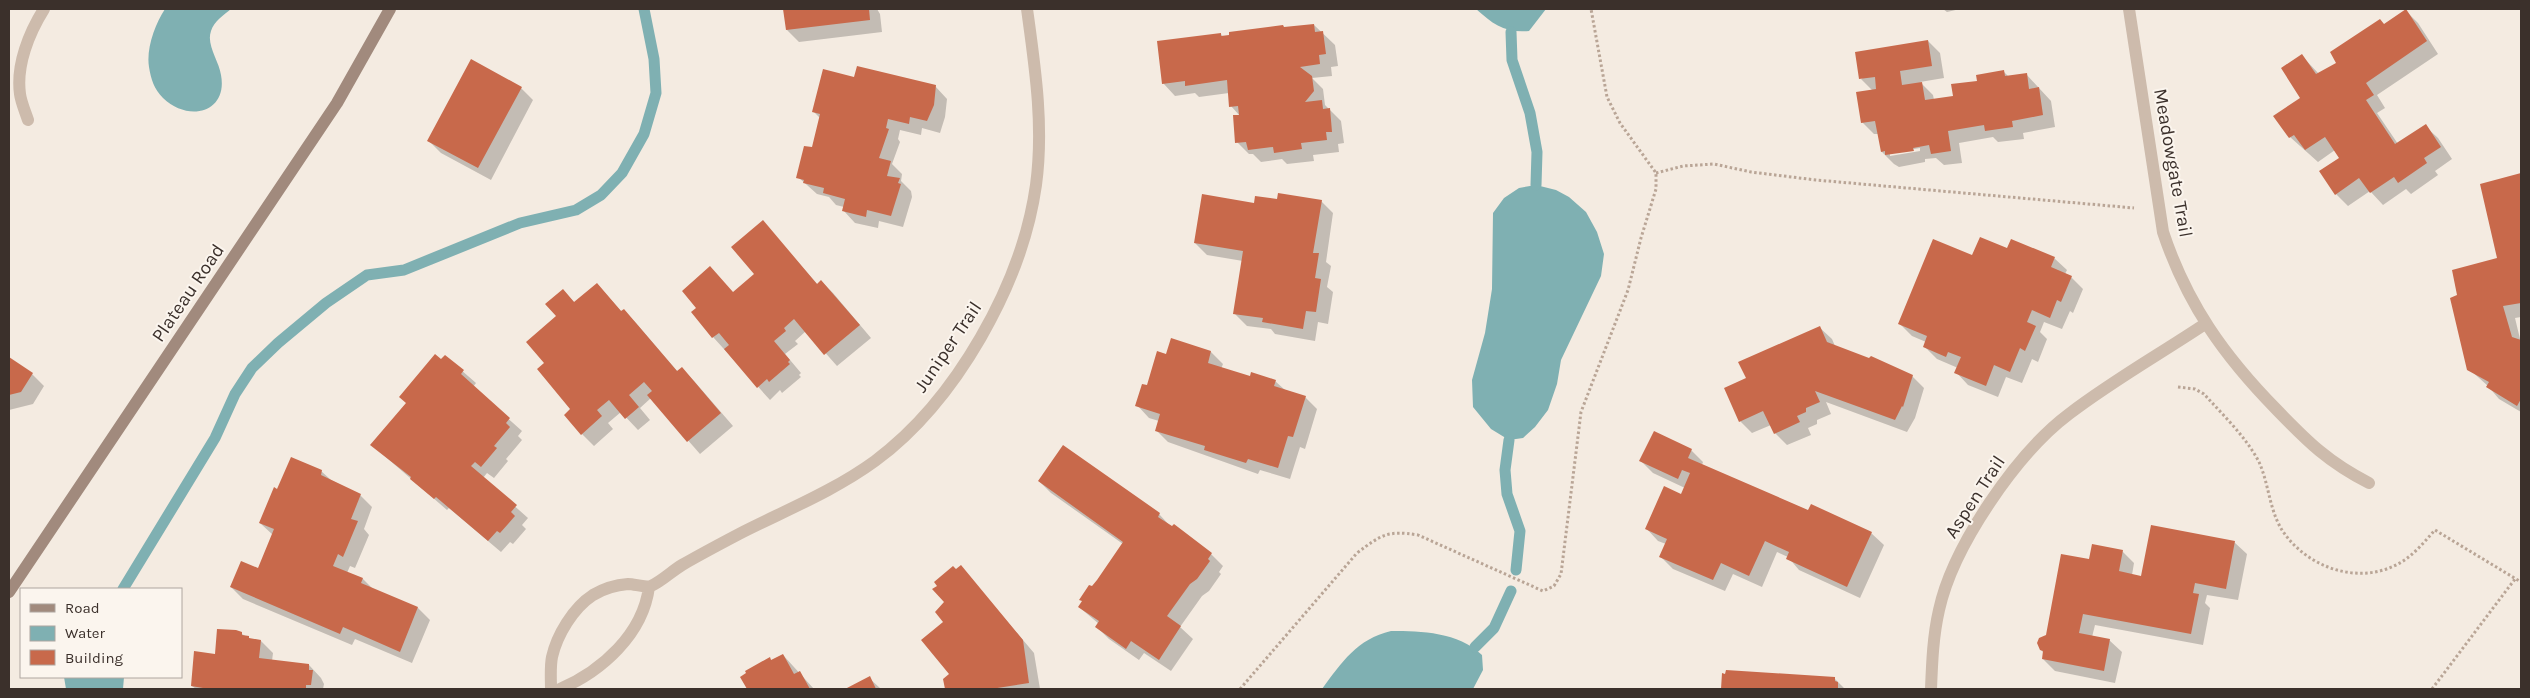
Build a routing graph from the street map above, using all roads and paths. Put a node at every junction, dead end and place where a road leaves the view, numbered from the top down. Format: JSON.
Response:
{"nodes":[{"id":1,"x":44,"y":9,"type":"edge"},
{"id":2,"x":390,"y":9,"type":"edge"},
{"id":3,"x":1027,"y":9,"type":"edge"},
{"id":4,"x":1590,"y":9,"type":"edge"},
{"id":5,"x":2129,"y":9,"type":"edge"},
{"id":6,"x":28,"y":120,"type":"dead end"},
{"id":7,"x":1656,"y":173,"type":"junction"},
{"id":8,"x":2159,"y":211,"type":"junction"},
{"id":9,"x":2205,"y":324,"type":"junction"},
{"id":10,"x":2178,"y":387,"type":"dead end"},
{"id":11,"x":2369,"y":483,"type":"dead end"},
{"id":12,"x":2515,"y":579,"type":"junction"},
{"id":13,"x":2521,"y":582,"type":"edge"},
{"id":14,"x":649,"y":587,"type":"junction"},
{"id":15,"x":9,"y":592,"type":"edge"},
{"id":16,"x":551,"y":689,"type":"edge"},
{"id":17,"x":560,"y":689,"type":"edge"},
{"id":18,"x":1240,"y":689,"type":"edge"},
{"id":19,"x":1931,"y":689,"type":"edge"},
{"id":20,"x":2432,"y":689,"type":"edge"}],
"edges":[{"from":1,"to":6,"type":"street"},
{"from":2,"to":15,"type":"street","name":"Plateau Road"},
{"from":3,"to":14,"type":"street","name":"Juniper Trail"},
{"from":4,"to":7,"type":"path"},
{"from":5,"to":8,"type":"street","name":"Meadowgate Trail"},
{"from":7,"to":8,"type":"path"},
{"from":7,"to":18,"type":"path"},
{"from":8,"to":9,"type":"street","name":"Meadowgate Trail"},
{"from":9,"to":11,"type":"street","name":"Meadowgate Trail"},
{"from":9,"to":19,"type":"street","name":"Aspen Trail"},
{"from":10,"to":12,"type":"path"},
{"from":12,"to":13,"type":"path"},
{"from":12,"to":20,"type":"path"},
{"from":14,"to":16,"type":"street"},
{"from":14,"to":17,"type":"street"}]}
